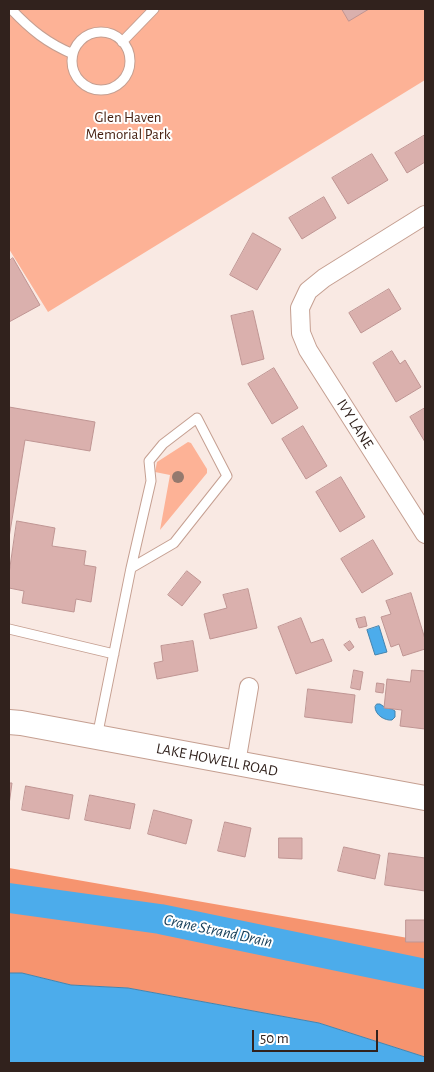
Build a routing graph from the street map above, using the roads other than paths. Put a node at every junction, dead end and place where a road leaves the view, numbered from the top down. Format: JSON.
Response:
{"nodes":[{"id":1,"x":11,"y":9,"type":"edge"},
{"id":2,"x":154,"y":9,"type":"edge"},
{"id":3,"x":122,"y":42,"type":"junction"},
{"id":4,"x":73,"y":54,"type":"junction"},
{"id":5,"x":425,"y":215,"type":"edge"},
{"id":6,"x":425,"y":534,"type":"edge"},
{"id":7,"x":130,"y":568,"type":"junction"},
{"id":8,"x":9,"y":629,"type":"edge"},
{"id":9,"x":114,"y":654,"type":"junction"},
{"id":10,"x":248,"y":687,"type":"dead end"},
{"id":11,"x":9,"y":722,"type":"edge"},
{"id":12,"x":97,"y":737,"type":"junction"},
{"id":13,"x":236,"y":763,"type":"junction"},
{"id":14,"x":425,"y":798,"type":"edge"}],
"edges":[{"from":1,"to":4,"type":"lane"},
{"from":2,"to":3,"type":"lane"},
{"from":3,"to":4,"type":"lane"},
{"from":3,"to":4,"type":"lane"},
{"from":5,"to":6,"type":"street","name":"IVY LANE"},
{"from":7,"to":7,"type":"lane"},
{"from":7,"to":9,"type":"lane"},
{"from":8,"to":9,"type":"lane"},
{"from":9,"to":12,"type":"lane"},
{"from":10,"to":13,"type":"street"},
{"from":11,"to":12,"type":"street","name":"LAKE HOWELL ROAD"},
{"from":12,"to":13,"type":"street","name":"LAKE HOWELL ROAD"},
{"from":13,"to":14,"type":"street","name":"LAKE HOWELL ROAD"}]}
